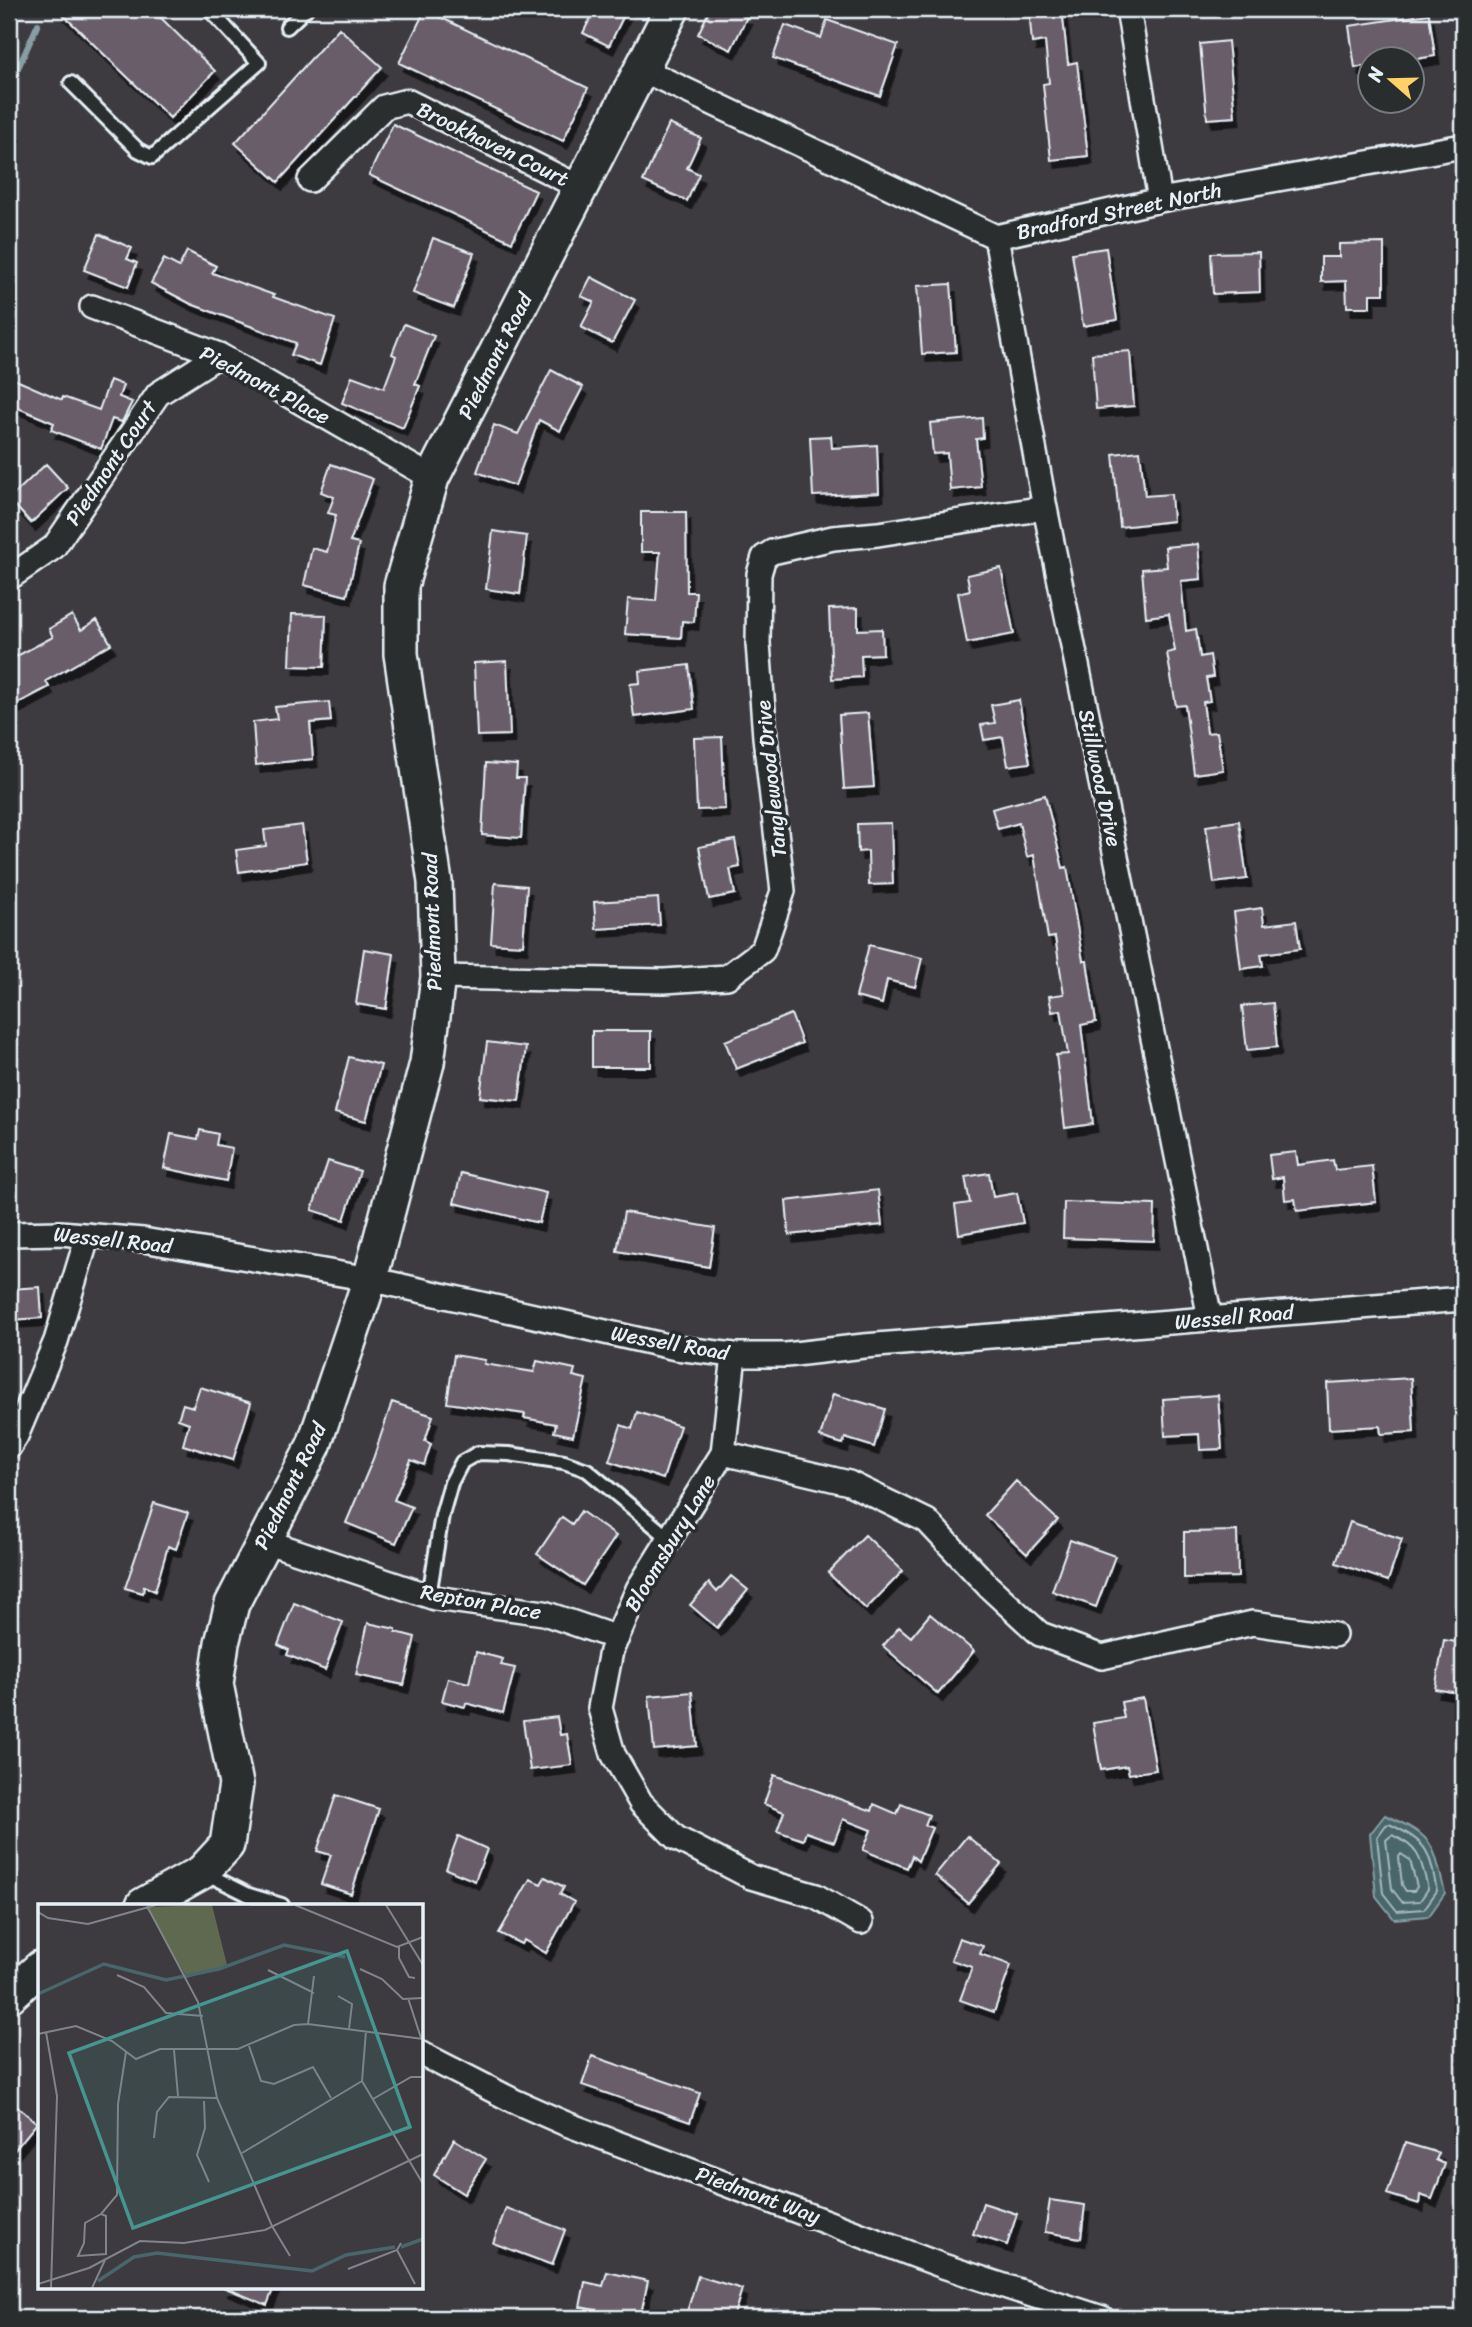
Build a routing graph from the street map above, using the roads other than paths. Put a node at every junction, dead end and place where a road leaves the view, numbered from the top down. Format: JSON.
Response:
{"nodes":[{"id":1,"x":209,"y":9,"type":"edge"},
{"id":2,"x":306,"y":9,"type":"edge"},
{"id":3,"x":672,"y":9,"type":"edge"},
{"id":4,"x":1128,"y":9,"type":"edge"},
{"id":5,"x":286,"y":27,"type":"dead end"},
{"id":6,"x":641,"y":69,"type":"junction"},
{"id":7,"x":71,"y":83,"type":"dead end"},
{"id":8,"x":1463,"y":146,"type":"edge"},
{"id":9,"x":310,"y":180,"type":"dead end"},
{"id":10,"x":581,"y":188,"type":"junction"},
{"id":11,"x":1160,"y":200,"type":"junction"},
{"id":12,"x":996,"y":237,"type":"junction"},
{"id":13,"x":92,"y":307,"type":"dead end"},
{"id":14,"x":219,"y":355,"type":"junction"},
{"id":15,"x":432,"y":478,"type":"junction"},
{"id":16,"x":1045,"y":508,"type":"junction"},
{"id":17,"x":9,"y":578,"type":"edge"},
{"id":18,"x":438,"y":977,"type":"junction"},
{"id":19,"x":9,"y":1234,"type":"edge"},
{"id":20,"x":88,"y":1235,"type":"junction"},
{"id":21,"x":370,"y":1279,"type":"junction"},
{"id":22,"x":1463,"y":1299,"type":"edge"},
{"id":23,"x":1210,"y":1318,"type":"junction"},
{"id":24,"x":734,"y":1355,"type":"junction"},
{"id":25,"x":9,"y":1447,"type":"edge"},
{"id":26,"x":723,"y":1453,"type":"junction"},
{"id":27,"x":670,"y":1539,"type":"junction"},
{"id":28,"x":265,"y":1541,"type":"junction"},
{"id":29,"x":429,"y":1596,"type":"junction"},
{"id":30,"x":1334,"y":1635,"type":"dead end"},
{"id":31,"x":617,"y":1638,"type":"junction"},
{"id":32,"x":202,"y":1872,"type":"junction"},
{"id":33,"x":150,"y":1904,"type":"edge"},
{"id":34,"x":279,"y":1904,"type":"edge"},
{"id":35,"x":861,"y":1922,"type":"dead end"},
{"id":36,"x":38,"y":1970,"type":"edge"},
{"id":37,"x":9,"y":1996,"type":"edge"},
{"id":38,"x":424,"y":2055,"type":"edge"},
{"id":39,"x":1102,"y":2318,"type":"edge"}],
"edges":[{"from":1,"to":7,"type":"lane"},
{"from":2,"to":5,"type":"lane"},
{"from":3,"to":6,"type":"street","name":"Piedmont Road"},
{"from":4,"to":11,"type":"street"},
{"from":6,"to":10,"type":"street","name":"Piedmont Road"},
{"from":6,"to":12,"type":"street","name":"Bradford Street North"},
{"from":8,"to":11,"type":"street","name":"Bradford Street North"},
{"from":9,"to":10,"type":"street","name":"Brookhaven Court"},
{"from":10,"to":15,"type":"street","name":"Piedmont Road"},
{"from":11,"to":12,"type":"street","name":"Bradford Street North"},
{"from":12,"to":16,"type":"street","name":"Stillwood Drive"},
{"from":13,"to":14,"type":"street","name":"Piedmont Place"},
{"from":14,"to":15,"type":"street","name":"Piedmont Place"},
{"from":14,"to":17,"type":"street","name":"Piedmont Court"},
{"from":15,"to":18,"type":"street","name":"Piedmont Road"},
{"from":16,"to":18,"type":"street","name":"Tanglewood Drive"},
{"from":16,"to":23,"type":"street","name":"Stillwood Drive"},
{"from":18,"to":21,"type":"street","name":"Piedmont Road"},
{"from":19,"to":20,"type":"street","name":"Wessell Road"},
{"from":20,"to":21,"type":"street","name":"Wessell Road"},
{"from":20,"to":25,"type":"street"},
{"from":21,"to":24,"type":"street","name":"Wessell Road"},
{"from":21,"to":28,"type":"street","name":"Piedmont Road"},
{"from":22,"to":23,"type":"street","name":"Wessell Road"},
{"from":23,"to":24,"type":"street","name":"Wessell Road"},
{"from":24,"to":26,"type":"street","name":"Bloomsbury Lane"},
{"from":26,"to":27,"type":"street","name":"Bloomsbury Lane"},
{"from":26,"to":30,"type":"street"},
{"from":27,"to":29,"type":"lane"},
{"from":27,"to":31,"type":"street","name":"Bloomsbury Lane"},
{"from":28,"to":29,"type":"street","name":"Repton Place"},
{"from":28,"to":32,"type":"street","name":"Piedmont Road"},
{"from":29,"to":31,"type":"street","name":"Repton Place"},
{"from":31,"to":35,"type":"street","name":"Bloomsbury Lane"},
{"from":32,"to":33,"type":"street","name":"Piedmont Road"},
{"from":32,"to":34,"type":"lane"},
{"from":36,"to":37,"type":"street"},
{"from":38,"to":39,"type":"street","name":"Piedmont Way"}]}
